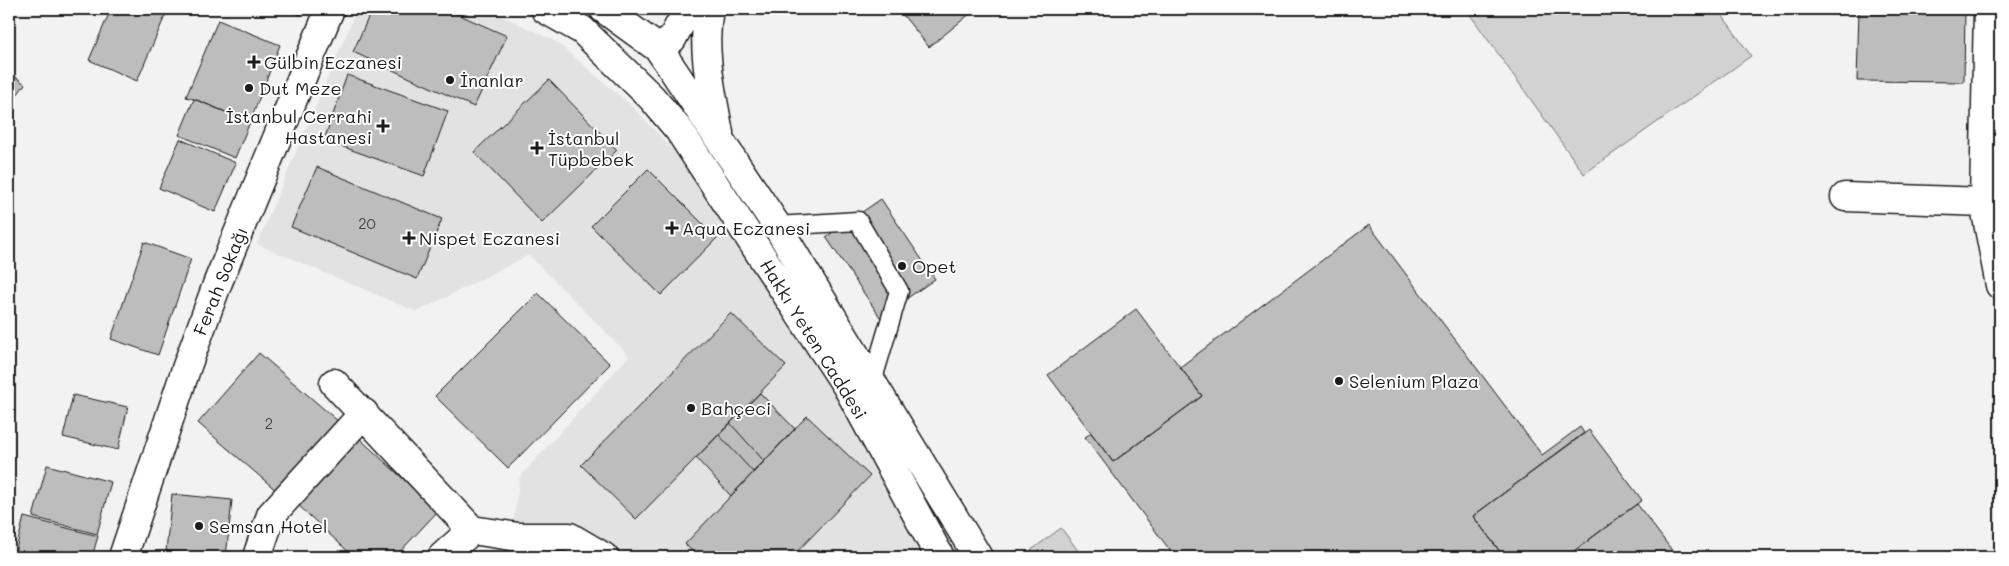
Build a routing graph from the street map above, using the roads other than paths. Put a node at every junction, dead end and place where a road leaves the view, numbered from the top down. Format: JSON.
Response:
{"nodes":[{"id":1,"x":330,"y":9,"type":"edge"},
{"id":2,"x":545,"y":9,"type":"edge"},
{"id":3,"x":604,"y":9,"type":"edge"},
{"id":4,"x":688,"y":9,"type":"edge"},
{"id":5,"x":709,"y":9,"type":"edge"},
{"id":6,"x":1988,"y":9,"type":"edge"},
{"id":7,"x":659,"y":49,"type":"junction"},
{"id":8,"x":652,"y":98,"type":"junction"},
{"id":9,"x":721,"y":144,"type":"junction"},
{"id":10,"x":1845,"y":197,"type":"dead end"},
{"id":11,"x":1984,"y":202,"type":"junction"},
{"id":12,"x":777,"y":226,"type":"junction"},
{"id":13,"x":2000,"y":285,"type":"edge"},
{"id":14,"x":872,"y":382,"type":"junction"},
{"id":15,"x":334,"y":383,"type":"dead end"},
{"id":16,"x":364,"y":414,"type":"junction"},
{"id":17,"x":472,"y":530,"type":"junction"},
{"id":18,"x":123,"y":557,"type":"edge"},
{"id":19,"x":257,"y":557,"type":"edge"},
{"id":20,"x":442,"y":557,"type":"edge"},
{"id":21,"x":604,"y":557,"type":"edge"},
{"id":22,"x":940,"y":557,"type":"edge"},
{"id":23,"x":978,"y":557,"type":"edge"}],
"edges":[{"from":1,"to":18,"type":"street","name":"Ferah Sokağı"},
{"from":2,"to":8,"type":"street","name":"Hakkı Yeten Caddesi"},
{"from":3,"to":7,"type":"street","name":"Hakkı Yeten Caddesi"},
{"from":4,"to":7,"type":"street"},
{"from":5,"to":9,"type":"street"},
{"from":6,"to":11,"type":"street"},
{"from":7,"to":8,"type":"street"},
{"from":7,"to":9,"type":"street","name":"Hakkı Yeten Caddesi"},
{"from":8,"to":22,"type":"street","name":"Hakkı Yeten Caddesi"},
{"from":9,"to":12,"type":"street","name":"Hakkı Yeten Caddesi"},
{"from":10,"to":11,"type":"street"},
{"from":11,"to":13,"type":"street"},
{"from":12,"to":14,"type":"street","name":"Hakkı Yeten Caddesi"},
{"from":12,"to":14,"type":"lane"},
{"from":14,"to":23,"type":"street","name":"Hakkı Yeten Caddesi"},
{"from":15,"to":16,"type":"street"},
{"from":16,"to":17,"type":"street"},
{"from":16,"to":19,"type":"street"},
{"from":17,"to":20,"type":"street"},
{"from":17,"to":21,"type":"street"}]}
